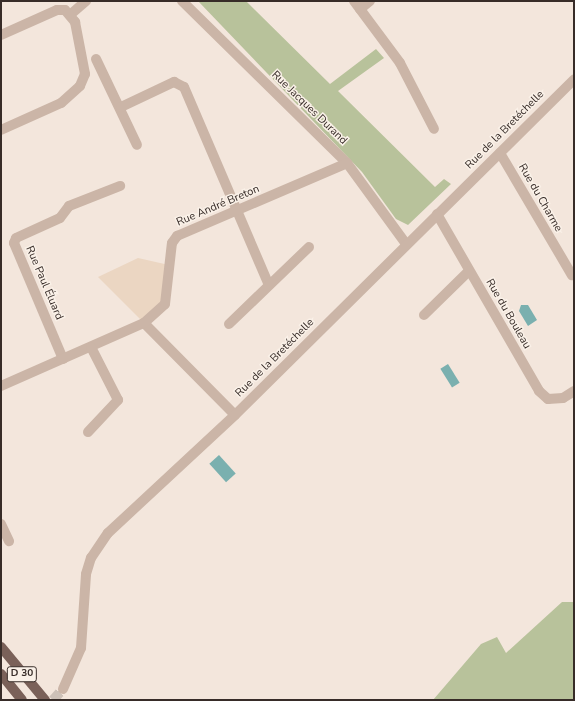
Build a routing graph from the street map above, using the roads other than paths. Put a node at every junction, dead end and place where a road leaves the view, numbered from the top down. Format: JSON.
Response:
{"nodes":[{"id":1,"x":86,"y":1,"type":"edge"},
{"id":2,"x":182,"y":1,"type":"edge"},
{"id":3,"x":370,"y":1,"type":"edge"},
{"id":4,"x":357,"y":5,"type":"edge"},
{"id":5,"x":71,"y":14,"type":"junction"},
{"id":6,"x":1,"y":35,"type":"edge"},
{"id":7,"x":96,"y":59,"type":"dead end"},
{"id":8,"x":574,"y":80,"type":"edge"},
{"id":9,"x":121,"y":107,"type":"junction"},
{"id":10,"x":434,"y":129,"type":"dead end"},
{"id":11,"x":1,"y":130,"type":"edge"},
{"id":12,"x":137,"y":145,"type":"dead end"},
{"id":13,"x":500,"y":153,"type":"junction"},
{"id":14,"x":348,"y":163,"type":"junction"},
{"id":15,"x":120,"y":186,"type":"dead end"},
{"id":16,"x":238,"y":211,"type":"junction"},
{"id":17,"x":437,"y":214,"type":"junction"},
{"id":18,"x":406,"y":244,"type":"junction"},
{"id":19,"x":309,"y":247,"type":"dead end"},
{"id":20,"x":470,"y":271,"type":"junction"},
{"id":21,"x":572,"y":275,"type":"dead end"},
{"id":22,"x":269,"y":285,"type":"junction"},
{"id":23,"x":424,"y":315,"type":"dead end"},
{"id":24,"x":144,"y":323,"type":"junction"},
{"id":25,"x":229,"y":324,"type":"dead end"},
{"id":26,"x":91,"y":346,"type":"junction"},
{"id":27,"x":63,"y":359,"type":"junction"},
{"id":28,"x":1,"y":386,"type":"edge"},
{"id":29,"x":574,"y":392,"type":"edge"},
{"id":30,"x":235,"y":415,"type":"junction"},
{"id":31,"x":88,"y":432,"type":"dead end"},
{"id":32,"x":1,"y":524,"type":"edge"},
{"id":33,"x":9,"y":542,"type":"dead end"},
{"id":34,"x":1,"y":647,"type":"edge"},
{"id":35,"x":1,"y":674,"type":"edge"},
{"id":36,"x":63,"y":689,"type":"tunnel mouth"},
{"id":37,"x":22,"y":700,"type":"edge"},
{"id":38,"x":45,"y":700,"type":"edge"}],
"edges":[{"from":1,"to":5,"type":"street"},
{"from":2,"to":14,"type":"street","name":"Rue Jacques Durand"},
{"from":3,"to":4,"type":"street"},
{"from":4,"to":10,"type":"street"},
{"from":5,"to":6,"type":"street"},
{"from":5,"to":11,"type":"street"},
{"from":7,"to":9,"type":"street"},
{"from":8,"to":13,"type":"street","name":"Rue de la Bretéchelle"},
{"from":9,"to":12,"type":"street"},
{"from":9,"to":16,"type":"street"},
{"from":13,"to":17,"type":"street","name":"Rue de la Bretéchelle"},
{"from":13,"to":21,"type":"street","name":"Rue du Charme"},
{"from":14,"to":16,"type":"street","name":"Rue André Breton"},
{"from":14,"to":18,"type":"street","name":"Rue Jacques Durand"},
{"from":15,"to":27,"type":"street","name":"Rue Paul Éluard"},
{"from":16,"to":22,"type":"street"},
{"from":16,"to":24,"type":"street","name":"Rue André Breton"},
{"from":17,"to":18,"type":"street","name":"Rue de la Bretéchelle"},
{"from":17,"to":20,"type":"street","name":"Rue du Bouleau"},
{"from":18,"to":30,"type":"street","name":"Rue de la Bretéchelle"},
{"from":19,"to":22,"type":"street"},
{"from":20,"to":23,"type":"street"},
{"from":20,"to":29,"type":"street","name":"Rue du Bouleau"},
{"from":22,"to":25,"type":"street"},
{"from":24,"to":26,"type":"street","name":"Rue André Breton"},
{"from":24,"to":30,"type":"street"},
{"from":26,"to":27,"type":"street","name":"Rue André Breton"},
{"from":26,"to":31,"type":"street"},
{"from":27,"to":28,"type":"street","name":"Rue André Breton"},
{"from":30,"to":36,"type":"street","name":"Rue de la Bretéchelle"},
{"from":32,"to":33,"type":"street"},
{"from":34,"to":38,"type":"main road","number":"D 30"},
{"from":35,"to":37,"type":"main road","number":"D 30"}]}
